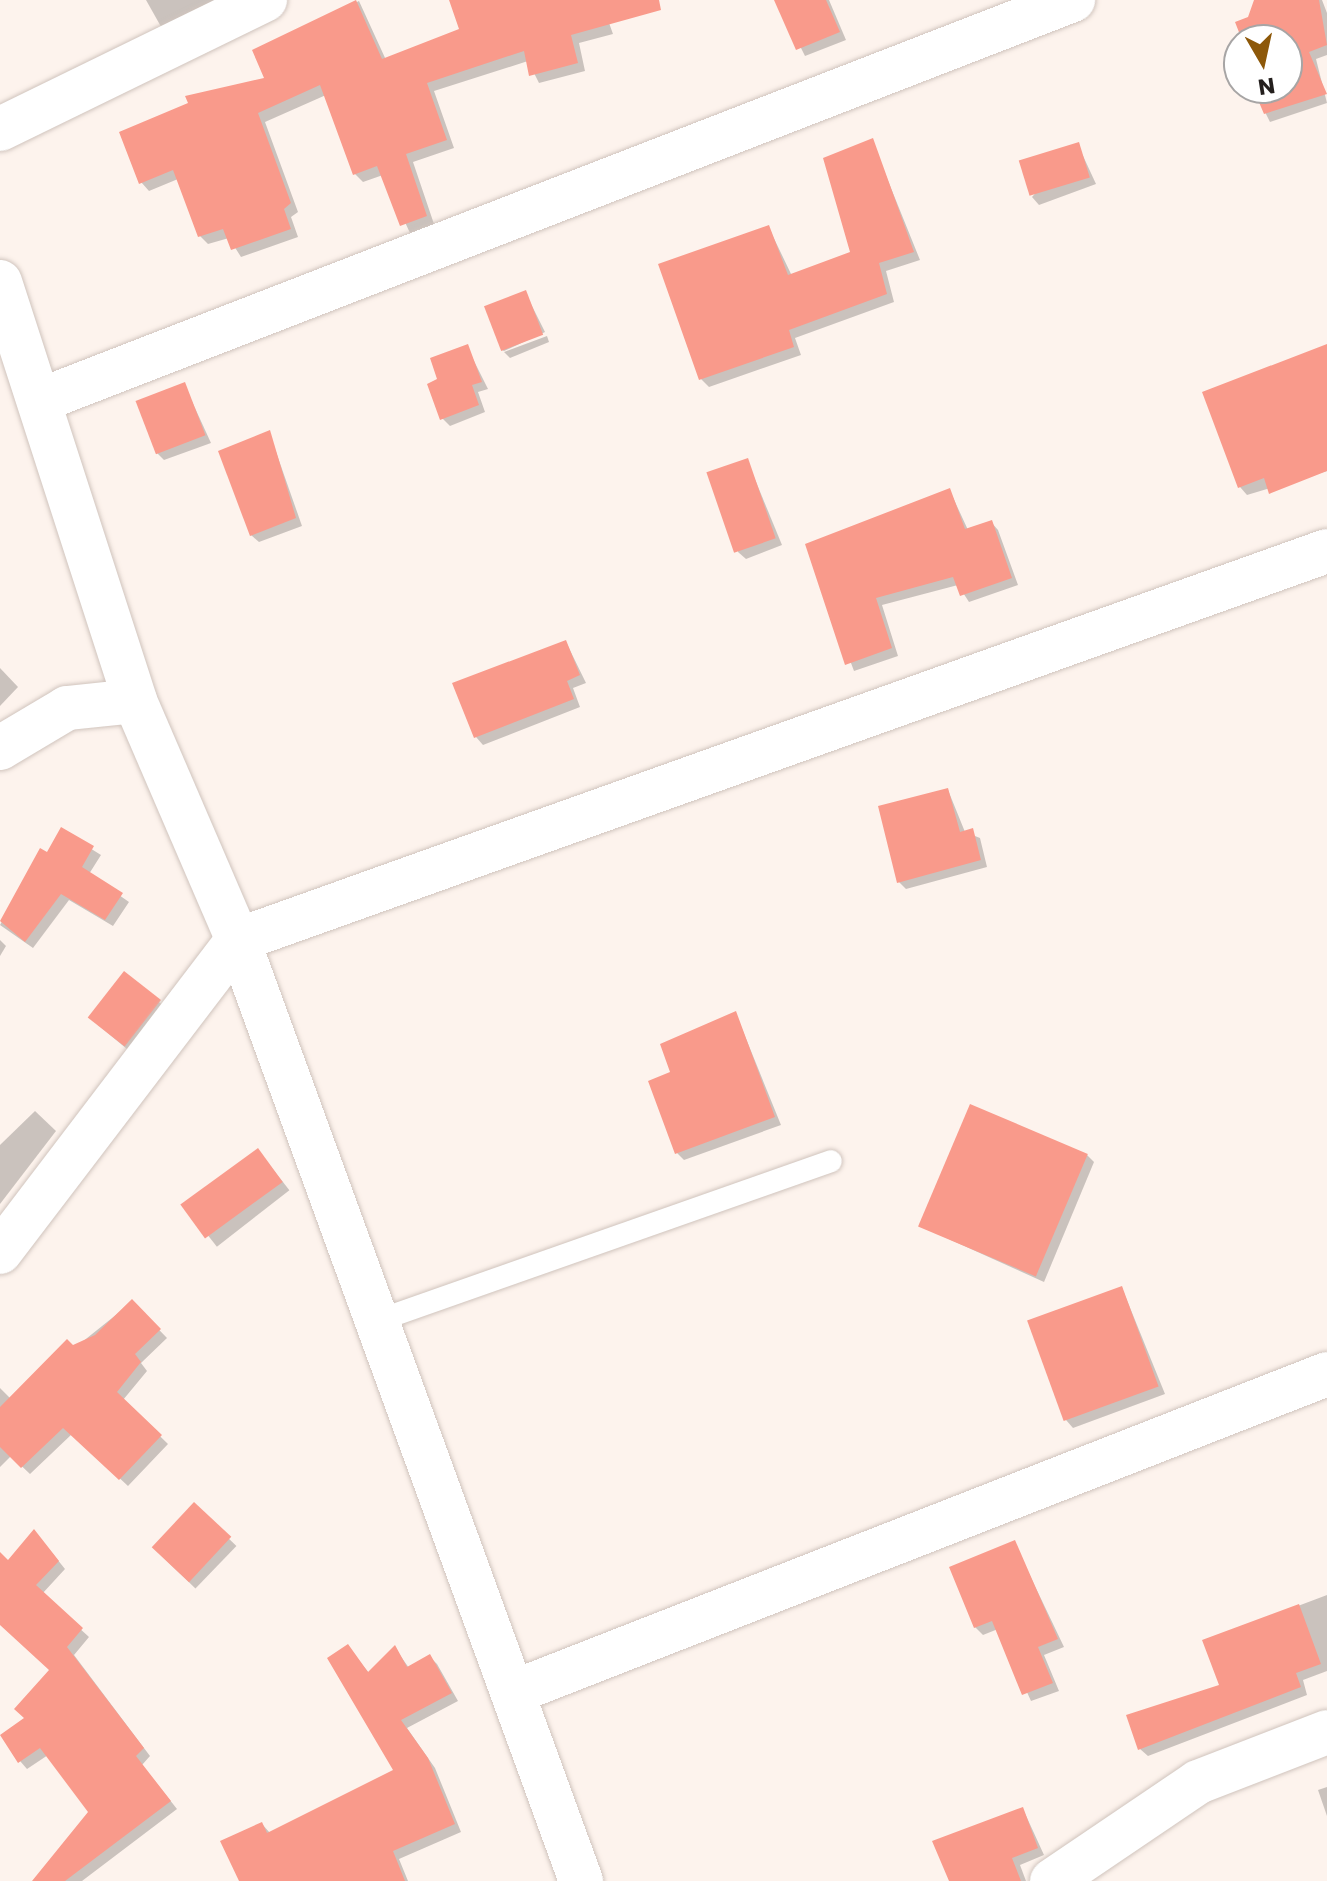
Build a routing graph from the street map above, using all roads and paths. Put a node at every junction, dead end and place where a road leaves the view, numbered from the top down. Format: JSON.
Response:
{"nodes":[{"id":1,"x":265,"y":0,"type":"edge"},
{"id":2,"x":1073,"y":0,"type":"edge"},
{"id":3,"x":0,"y":129,"type":"edge"},
{"id":4,"x":0,"y":282,"type":"edge"},
{"id":5,"x":41,"y":400,"type":"junction"},
{"id":6,"x":1327,"y":551,"type":"edge"},
{"id":7,"x":135,"y":701,"type":"junction"},
{"id":8,"x":0,"y":748,"type":"edge"},
{"id":9,"x":238,"y":940,"type":"junction"},
{"id":10,"x":831,"y":1161,"type":"dead end"},
{"id":11,"x":0,"y":1252,"type":"edge"},
{"id":12,"x":377,"y":1321,"type":"junction"},
{"id":13,"x":1327,"y":1374,"type":"edge"},
{"id":14,"x":514,"y":1692,"type":"junction"},
{"id":15,"x":1327,"y":1732,"type":"edge"},
{"id":16,"x":581,"y":1881,"type":"edge"},
{"id":17,"x":1052,"y":1881,"type":"edge"}],
"edges":[{"from":1,"to":3,"type":"street"},
{"from":2,"to":5,"type":"street"},
{"from":4,"to":5,"type":"street"},
{"from":5,"to":7,"type":"street"},
{"from":6,"to":9,"type":"street"},
{"from":7,"to":8,"type":"street"},
{"from":7,"to":9,"type":"street"},
{"from":9,"to":11,"type":"street"},
{"from":9,"to":12,"type":"street"},
{"from":10,"to":12,"type":"lane"},
{"from":12,"to":14,"type":"street"},
{"from":13,"to":14,"type":"street"},
{"from":14,"to":16,"type":"street"},
{"from":15,"to":17,"type":"street"}]}
